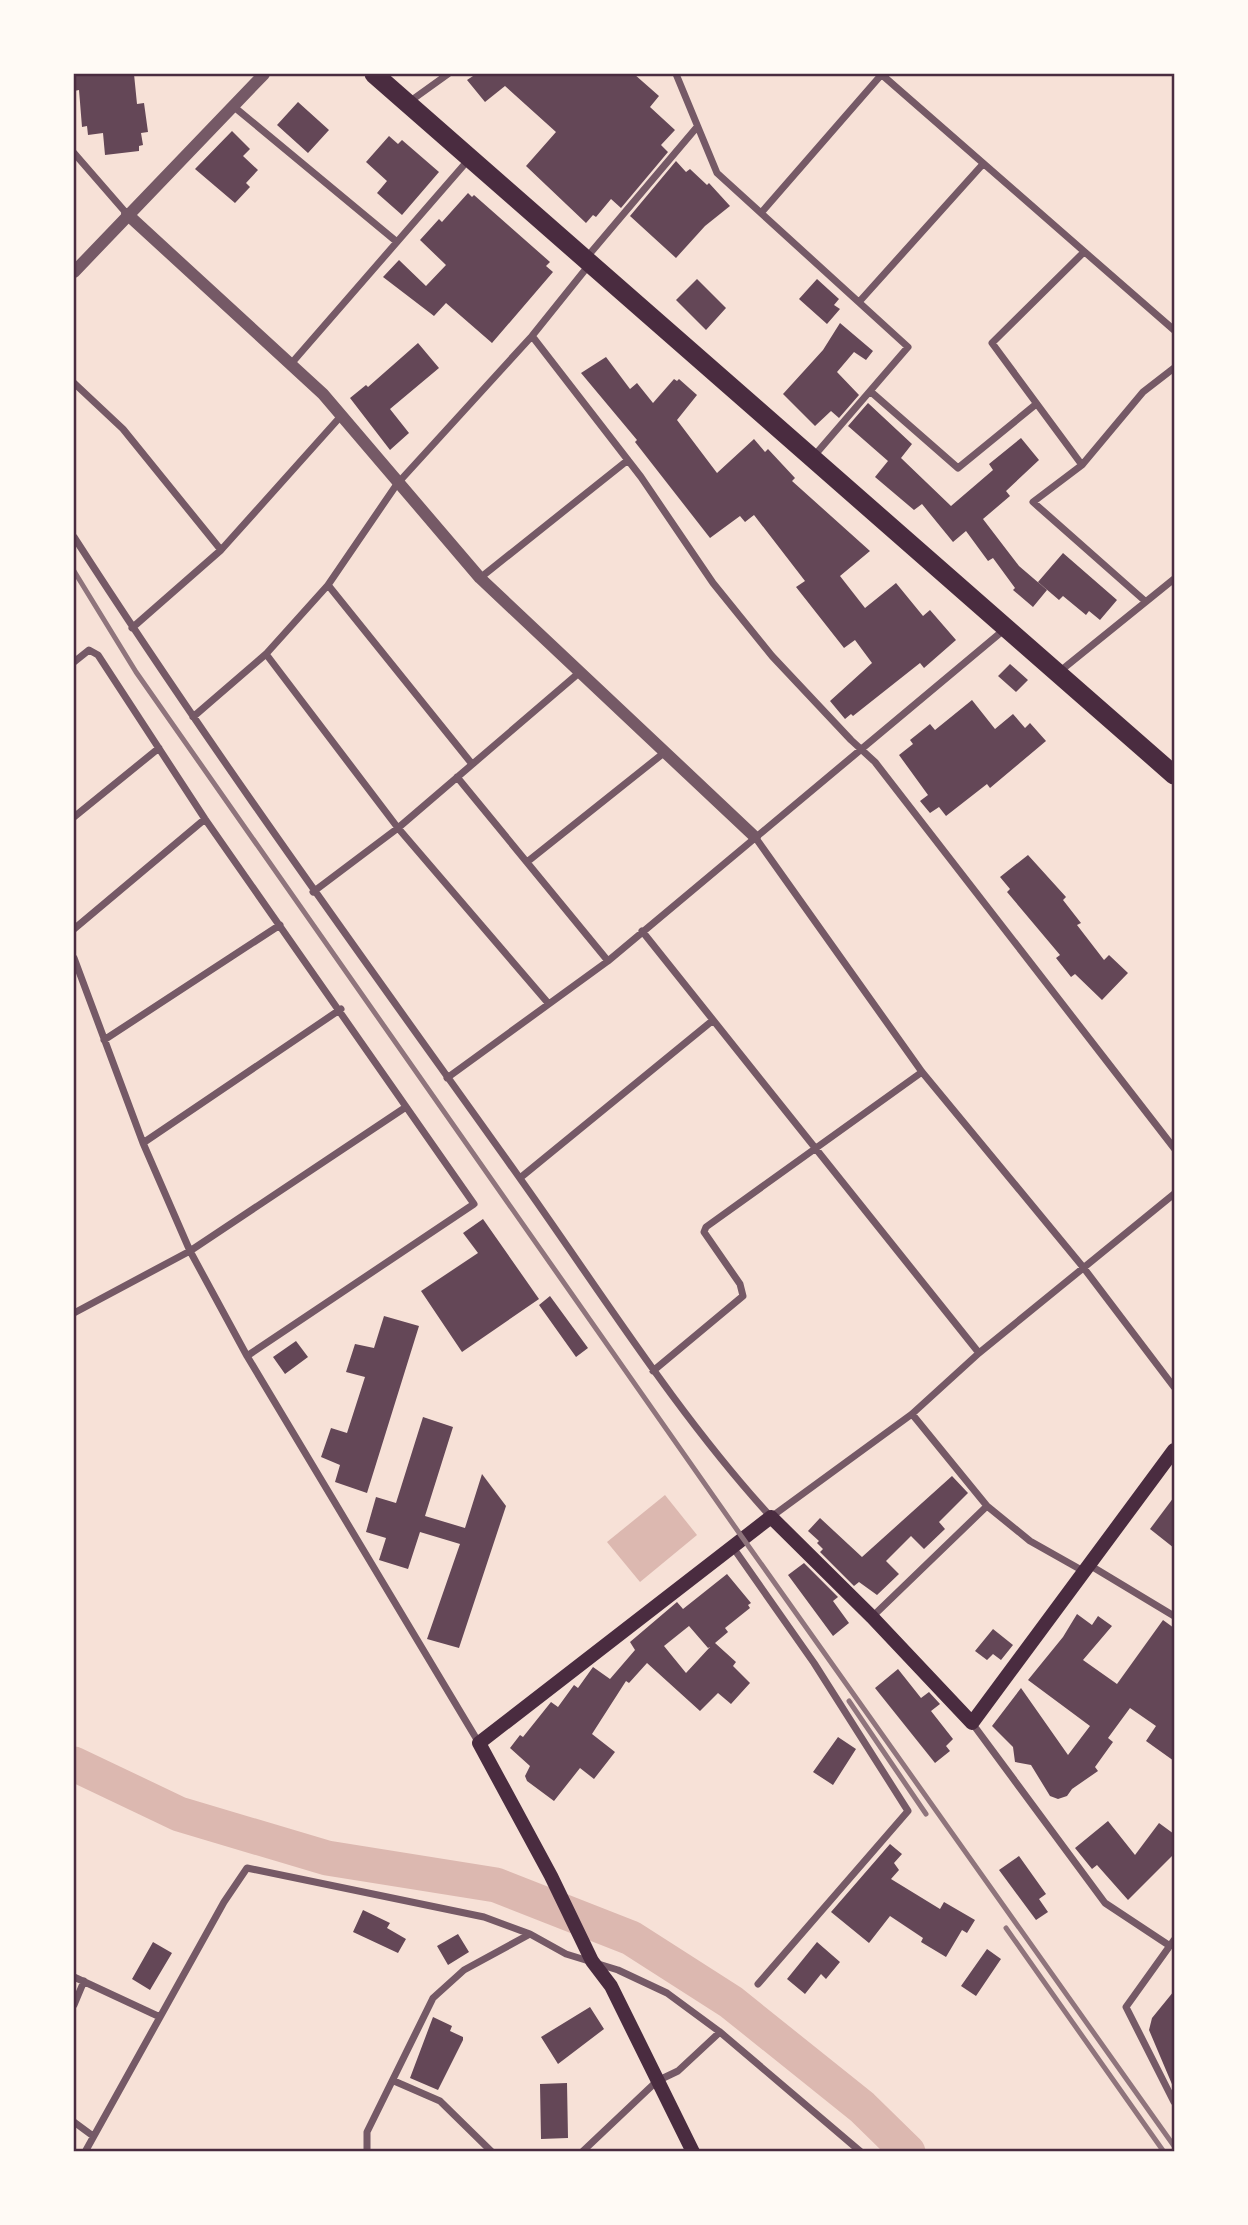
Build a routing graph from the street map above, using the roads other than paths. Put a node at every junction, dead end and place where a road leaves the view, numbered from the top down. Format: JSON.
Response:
{"nodes":[{"id":1,"x":264,"y":74,"type":"edge"},
{"id":2,"x":374,"y":74,"type":"edge"},
{"id":3,"x":449,"y":74,"type":"edge"},
{"id":4,"x":676,"y":74,"type":"edge"},
{"id":5,"x":881,"y":74,"type":"edge"},
{"id":6,"x":407,"y":103,"type":"junction"},
{"id":7,"x":233,"y":106,"type":"junction"},
{"id":8,"x":697,"y":127,"type":"junction"},
{"id":9,"x":74,"y":153,"type":"edge"},
{"id":10,"x":470,"y":158,"type":"junction"},
{"id":11,"x":983,"y":164,"type":"junction"},
{"id":12,"x":761,"y":213,"type":"junction"},
{"id":13,"x":127,"y":214,"type":"junction"},
{"id":14,"x":397,"y":242,"type":"junction"},
{"id":15,"x":1084,"y":252,"type":"junction"},
{"id":16,"x":588,"y":261,"type":"junction"},
{"id":17,"x":74,"y":272,"type":"edge"},
{"id":18,"x":859,"y":302,"type":"junction"},
{"id":19,"x":1174,"y":330,"type":"edge"},
{"id":20,"x":532,"y":336,"type":"junction"},
{"id":21,"x":290,"y":365,"type":"junction"},
{"id":22,"x":1174,"y":368,"type":"edge"},
{"id":23,"x":74,"y":383,"type":"edge"},
{"id":24,"x":870,"y":391,"type":"junction"},
{"id":25,"x":1035,"y":405,"type":"junction"},
{"id":26,"x":341,"y":416,"type":"junction"},
{"id":27,"x":813,"y":456,"type":"junction"},
{"id":28,"x":628,"y":460,"type":"junction"},
{"id":29,"x":1082,"y":465,"type":"junction"},
{"id":30,"x":397,"y":484,"type":"junction"},
{"id":31,"x":74,"y":537,"type":"edge"},
{"id":32,"x":221,"y":550,"type":"junction"},
{"id":33,"x":480,"y":578,"type":"junction"},
{"id":34,"x":1174,"y":579,"type":"edge"},
{"id":35,"x":328,"y":585,"type":"junction"},
{"id":36,"x":1145,"y":601,"type":"junction"},
{"id":37,"x":1007,"y":627,"type":"junction"},
{"id":38,"x":132,"y":628,"type":"junction"},
{"id":39,"x":266,"y":654,"type":"junction"},
{"id":40,"x":74,"y":662,"type":"edge"},
{"id":41,"x":580,"y":672,"type":"junction"},
{"id":42,"x":1059,"y":672,"type":"junction"},
{"id":43,"x":193,"y":717,"type":"junction"},
{"id":44,"x":159,"y":748,"type":"junction"},
{"id":45,"x":862,"y":750,"type":"junction"},
{"id":46,"x":665,"y":752,"type":"junction"},
{"id":47,"x":472,"y":764,"type":"junction"},
{"id":48,"x":1174,"y":775,"type":"edge"},
{"id":49,"x":457,"y":777,"type":"junction"},
{"id":50,"x":74,"y":817,"type":"edge"},
{"id":51,"x":205,"y":819,"type":"junction"},
{"id":52,"x":398,"y":828,"type":"junction"},
{"id":53,"x":755,"y":837,"type":"junction"},
{"id":54,"x":527,"y":862,"type":"junction"},
{"id":55,"x":313,"y":892,"type":"junction"},
{"id":56,"x":280,"y":925,"type":"junction"},
{"id":57,"x":74,"y":929,"type":"edge"},
{"id":58,"x":642,"y":931,"type":"junction"},
{"id":59,"x":74,"y":958,"type":"edge"},
{"id":60,"x":608,"y":961,"type":"junction"},
{"id":61,"x":548,"y":1003,"type":"junction"},
{"id":62,"x":341,"y":1009,"type":"junction"},
{"id":63,"x":712,"y":1021,"type":"junction"},
{"id":64,"x":104,"y":1040,"type":"junction"},
{"id":65,"x":922,"y":1072,"type":"junction"},
{"id":66,"x":447,"y":1079,"type":"junction"},
{"id":67,"x":406,"y":1107,"type":"junction"},
{"id":68,"x":144,"y":1143,"type":"junction"},
{"id":69,"x":815,"y":1148,"type":"junction"},
{"id":70,"x":1174,"y":1148,"type":"edge"},
{"id":71,"x":520,"y":1178,"type":"junction"},
{"id":72,"x":1174,"y":1194,"type":"edge"},
{"id":73,"x":190,"y":1251,"type":"junction"},
{"id":74,"x":1083,"y":1268,"type":"junction"},
{"id":75,"x":74,"y":1313,"type":"edge"},
{"id":76,"x":979,"y":1353,"type":"junction"},
{"id":77,"x":247,"y":1356,"type":"junction"},
{"id":78,"x":653,"y":1371,"type":"junction"},
{"id":79,"x":1174,"y":1387,"type":"edge"},
{"id":80,"x":912,"y":1414,"type":"junction"},
{"id":81,"x":1174,"y":1450,"type":"edge"},
{"id":82,"x":987,"y":1506,"type":"junction"},
{"id":83,"x":771,"y":1517,"type":"junction"},
{"id":84,"x":732,"y":1545,"type":"junction"},
{"id":85,"x":1088,"y":1569,"type":"junction"},
{"id":86,"x":872,"y":1616,"type":"junction"},
{"id":87,"x":1174,"y":1616,"type":"edge"},
{"id":88,"x":972,"y":1723,"type":"junction"},
{"id":89,"x":479,"y":1743,"type":"junction"},
{"id":90,"x":530,"y":1934,"type":"junction"},
{"id":91,"x":1172,"y":1943,"type":"edge"},
{"id":92,"x":592,"y":1961,"type":"junction"},
{"id":93,"x":74,"y":1976,"type":"edge"},
{"id":94,"x":85,"y":1981,"type":"junction"},
{"id":95,"x":758,"y":1984,"type":"dead end"},
{"id":96,"x":74,"y":2005,"type":"edge"},
{"id":97,"x":160,"y":2017,"type":"junction"},
{"id":98,"x":720,"y":2032,"type":"junction"},
{"id":99,"x":394,"y":2081,"type":"junction"},
{"id":100,"x":657,"y":2081,"type":"junction"},
{"id":101,"x":1174,"y":2102,"type":"edge"},
{"id":102,"x":74,"y":2122,"type":"edge"},
{"id":103,"x":93,"y":2136,"type":"junction"},
{"id":104,"x":85,"y":2151,"type":"edge"},
{"id":105,"x":367,"y":2151,"type":"edge"},
{"id":106,"x":492,"y":2151,"type":"edge"},
{"id":107,"x":582,"y":2151,"type":"edge"},
{"id":108,"x":693,"y":2151,"type":"edge"},
{"id":109,"x":860,"y":2151,"type":"edge"}],
"edges":[{"from":1,"to":7,"type":"street"},
{"from":2,"to":6,"type":"highway"},
{"from":3,"to":6,"type":"street"},
{"from":4,"to":8,"type":"street"},
{"from":5,"to":11,"type":"street"},
{"from":5,"to":12,"type":"street"},
{"from":6,"to":10,"type":"highway"},
{"from":7,"to":13,"type":"street"},
{"from":7,"to":14,"type":"street"},
{"from":8,"to":12,"type":"street"},
{"from":8,"to":16,"type":"street"},
{"from":9,"to":13,"type":"street"},
{"from":10,"to":14,"type":"street"},
{"from":10,"to":16,"type":"highway"},
{"from":11,"to":15,"type":"street"},
{"from":11,"to":18,"type":"street"},
{"from":12,"to":18,"type":"street"},
{"from":13,"to":17,"type":"street"},
{"from":13,"to":21,"type":"street"},
{"from":14,"to":21,"type":"street"},
{"from":15,"to":19,"type":"street"},
{"from":15,"to":25,"type":"street"},
{"from":16,"to":20,"type":"street"},
{"from":16,"to":27,"type":"highway"},
{"from":18,"to":24,"type":"street"},
{"from":20,"to":28,"type":"street"},
{"from":20,"to":30,"type":"street"},
{"from":21,"to":26,"type":"street"},
{"from":22,"to":29,"type":"street"},
{"from":23,"to":32,"type":"street"},
{"from":24,"to":25,"type":"street"},
{"from":24,"to":27,"type":"street"},
{"from":25,"to":29,"type":"street"},
{"from":26,"to":30,"type":"street"},
{"from":26,"to":32,"type":"street"},
{"from":27,"to":37,"type":"highway"},
{"from":28,"to":33,"type":"street"},
{"from":28,"to":45,"type":"street"},
{"from":29,"to":36,"type":"street"},
{"from":30,"to":33,"type":"street"},
{"from":30,"to":35,"type":"street"},
{"from":31,"to":38,"type":"street"},
{"from":32,"to":38,"type":"street"},
{"from":33,"to":41,"type":"street"},
{"from":34,"to":36,"type":"street"},
{"from":35,"to":39,"type":"street"},
{"from":35,"to":47,"type":"street"},
{"from":36,"to":42,"type":"street"},
{"from":37,"to":42,"type":"highway"},
{"from":37,"to":45,"type":"street"},
{"from":38,"to":43,"type":"street"},
{"from":39,"to":43,"type":"street"},
{"from":39,"to":52,"type":"street"},
{"from":40,"to":44,"type":"street"},
{"from":41,"to":46,"type":"street"},
{"from":41,"to":47,"type":"street"},
{"from":42,"to":48,"type":"highway"},
{"from":43,"to":55,"type":"street"},
{"from":44,"to":50,"type":"street"},
{"from":44,"to":51,"type":"street"},
{"from":45,"to":53,"type":"street"},
{"from":45,"to":70,"type":"street"},
{"from":46,"to":53,"type":"street"},
{"from":46,"to":54,"type":"street"},
{"from":47,"to":49,"type":"street"},
{"from":49,"to":52,"type":"street"},
{"from":49,"to":54,"type":"street"},
{"from":51,"to":56,"type":"street"},
{"from":51,"to":57,"type":"street"},
{"from":52,"to":55,"type":"street"},
{"from":52,"to":61,"type":"street"},
{"from":53,"to":58,"type":"street"},
{"from":53,"to":65,"type":"street"},
{"from":54,"to":60,"type":"street"},
{"from":55,"to":66,"type":"street"},
{"from":56,"to":62,"type":"street"},
{"from":56,"to":64,"type":"street"},
{"from":58,"to":60,"type":"street"},
{"from":58,"to":63,"type":"street"},
{"from":59,"to":64,"type":"street"},
{"from":60,"to":61,"type":"street"},
{"from":61,"to":66,"type":"street"},
{"from":62,"to":67,"type":"street"},
{"from":62,"to":68,"type":"street"},
{"from":63,"to":69,"type":"street"},
{"from":63,"to":71,"type":"street"},
{"from":64,"to":68,"type":"street"},
{"from":65,"to":69,"type":"street"},
{"from":65,"to":74,"type":"street"},
{"from":66,"to":71,"type":"street"},
{"from":67,"to":73,"type":"street"},
{"from":67,"to":77,"type":"street"},
{"from":68,"to":73,"type":"street"},
{"from":69,"to":76,"type":"street"},
{"from":69,"to":78,"type":"street"},
{"from":71,"to":78,"type":"street"},
{"from":72,"to":74,"type":"street"},
{"from":73,"to":75,"type":"street"},
{"from":73,"to":77,"type":"street"},
{"from":74,"to":76,"type":"street"},
{"from":74,"to":79,"type":"street"},
{"from":76,"to":80,"type":"street"},
{"from":77,"to":89,"type":"street"},
{"from":78,"to":83,"type":"street"},
{"from":80,"to":82,"type":"street"},
{"from":80,"to":83,"type":"street"},
{"from":81,"to":85,"type":"main road"},
{"from":82,"to":85,"type":"street"},
{"from":82,"to":86,"type":"street"},
{"from":83,"to":84,"type":"main road"},
{"from":83,"to":86,"type":"main road"},
{"from":84,"to":89,"type":"main road"},
{"from":84,"to":95,"type":"street"},
{"from":85,"to":87,"type":"street"},
{"from":85,"to":88,"type":"main road"},
{"from":86,"to":88,"type":"main road"},
{"from":88,"to":91,"type":"street"},
{"from":89,"to":92,"type":"main road"},
{"from":90,"to":92,"type":"street"},
{"from":90,"to":97,"type":"street"},
{"from":90,"to":99,"type":"street"},
{"from":91,"to":101,"type":"street"},
{"from":92,"to":98,"type":"street"},
{"from":92,"to":100,"type":"main road"},
{"from":93,"to":94,"type":"street"},
{"from":94,"to":96,"type":"street"},
{"from":94,"to":97,"type":"street"},
{"from":97,"to":103,"type":"street"},
{"from":98,"to":100,"type":"street"},
{"from":98,"to":109,"type":"street"},
{"from":99,"to":105,"type":"street"},
{"from":99,"to":106,"type":"street"},
{"from":100,"to":107,"type":"street"},
{"from":100,"to":108,"type":"main road"},
{"from":102,"to":103,"type":"street"},
{"from":103,"to":104,"type":"street"}]}
